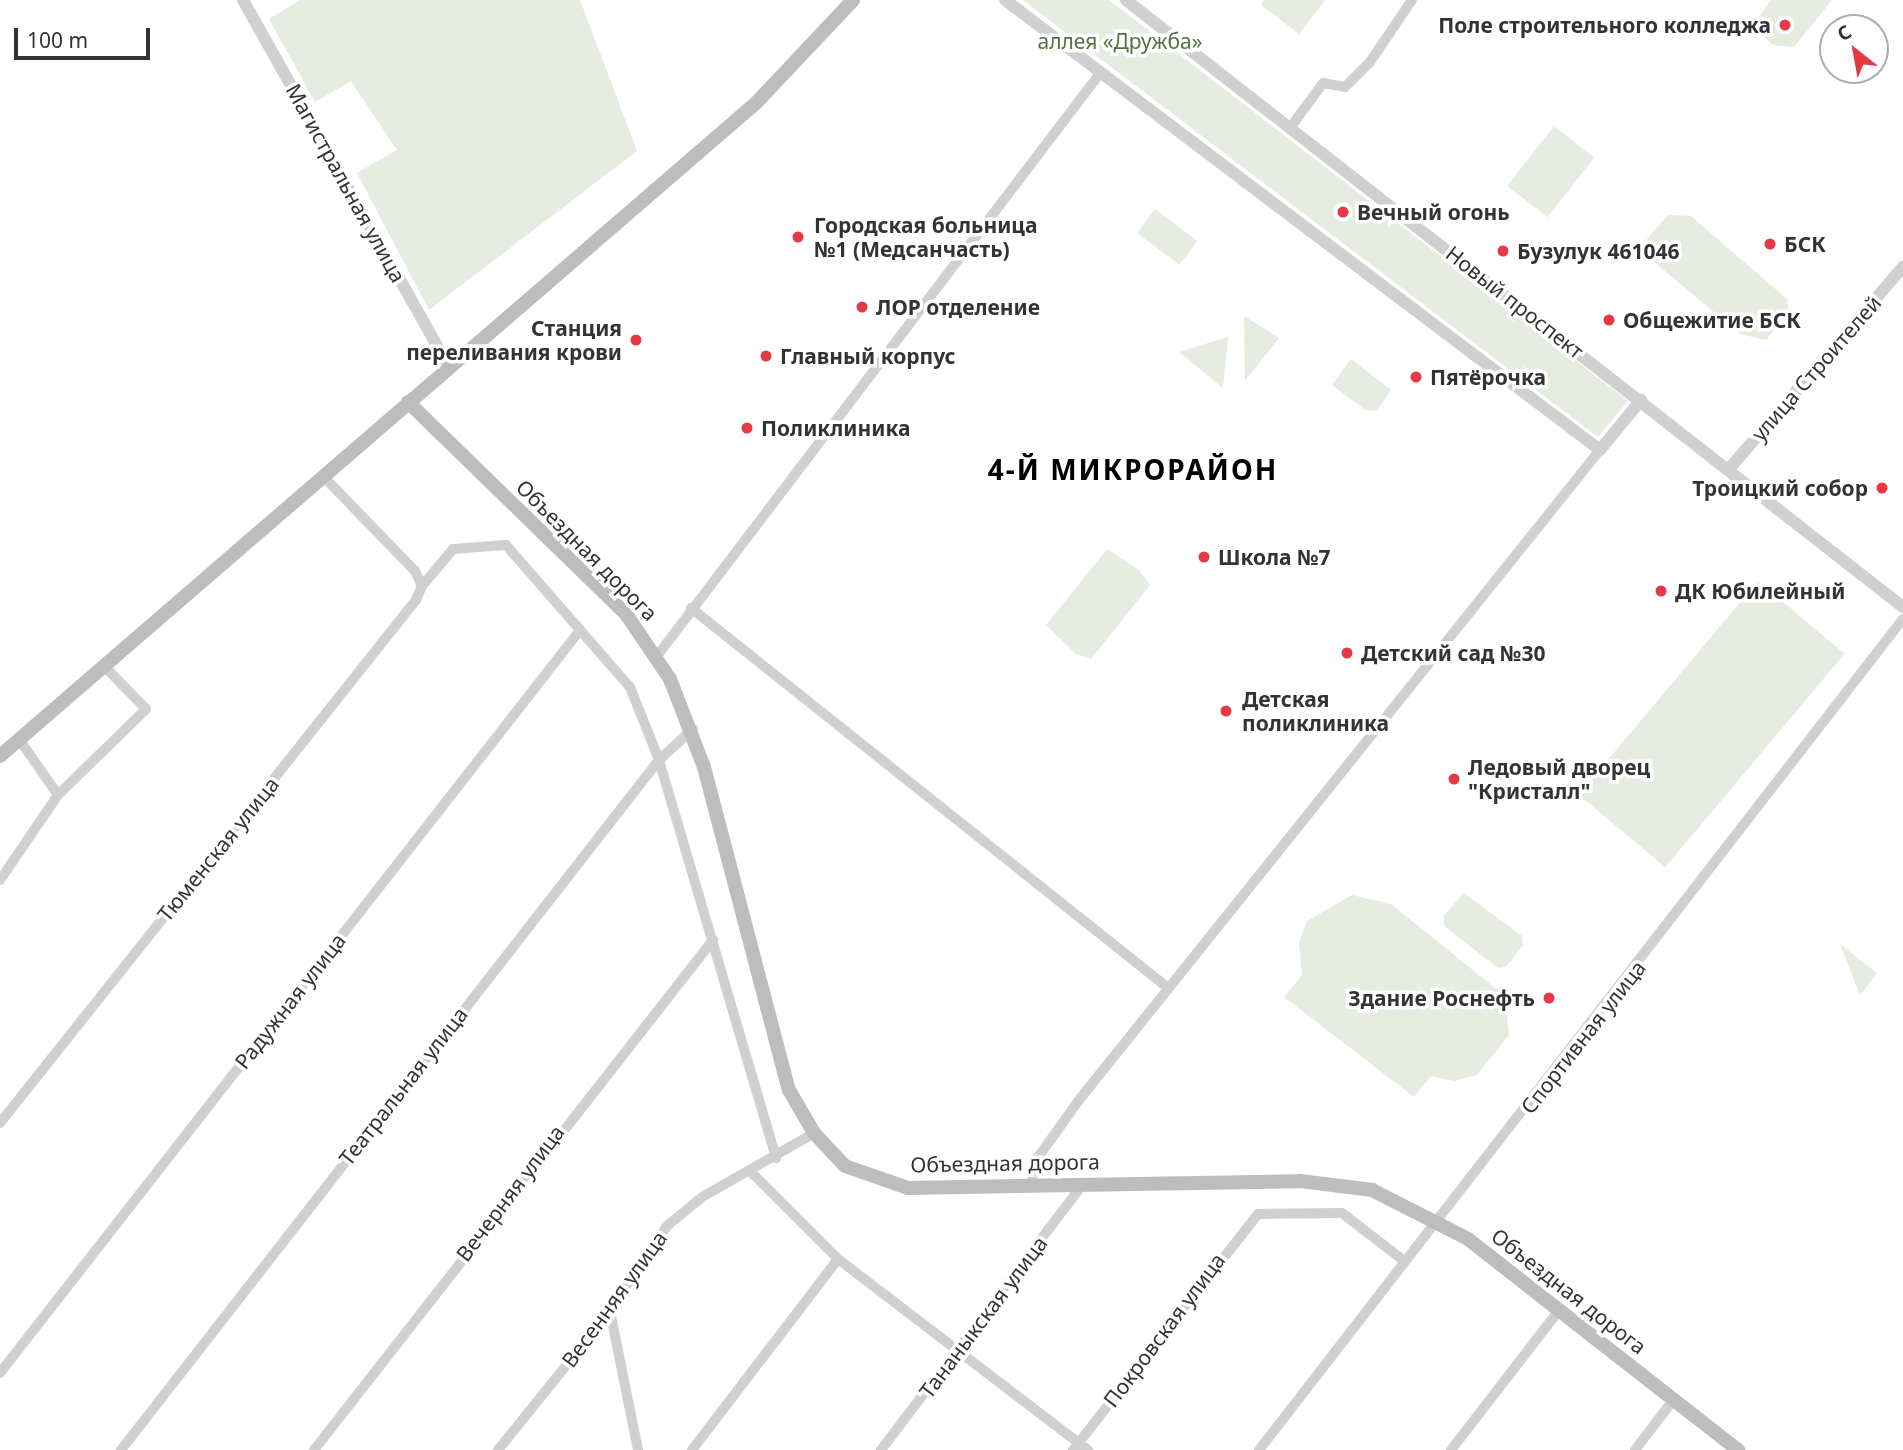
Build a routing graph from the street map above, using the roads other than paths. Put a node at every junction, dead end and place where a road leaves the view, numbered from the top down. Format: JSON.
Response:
{"nodes":[{"id":1,"x":243,"y":0,"type":"edge"},
{"id":2,"x":853,"y":0,"type":"edge"},
{"id":3,"x":1005,"y":0,"type":"edge"},
{"id":4,"x":1126,"y":0,"type":"edge"},
{"id":5,"x":1412,"y":0,"type":"edge"},
{"id":6,"x":1101,"y":72,"type":"junction"},
{"id":7,"x":1290,"y":128,"type":"junction"},
{"id":8,"x":1903,"y":267,"type":"edge"},
{"id":9,"x":449,"y":367,"type":"junction"},
{"id":10,"x":1641,"y":400,"type":"junction"},
{"id":11,"x":408,"y":402,"type":"junction"},
{"id":12,"x":1600,"y":450,"type":"junction"},
{"id":13,"x":1729,"y":470,"type":"junction"},
{"id":14,"x":323,"y":476,"type":"junction"},
{"id":15,"x":422,"y":586,"type":"junction"},
{"id":16,"x":1903,"y":607,"type":"edge"},
{"id":17,"x":691,"y":608,"type":"junction"},
{"id":18,"x":1903,"y":619,"type":"edge"},
{"id":19,"x":580,"y":630,"type":"junction"},
{"id":20,"x":657,"y":656,"type":"junction"},
{"id":21,"x":104,"y":666,"type":"junction"},
{"id":22,"x":693,"y":729,"type":"junction"},
{"id":23,"x":19,"y":739,"type":"junction"},
{"id":24,"x":0,"y":756,"type":"edge"},
{"id":25,"x":659,"y":760,"type":"junction"},
{"id":26,"x":58,"y":796,"type":"junction"},
{"id":27,"x":0,"y":880,"type":"edge"},
{"id":28,"x":713,"y":940,"type":"junction"},
{"id":29,"x":1167,"y":987,"type":"junction"},
{"id":30,"x":0,"y":1123,"type":"edge"},
{"id":31,"x":814,"y":1133,"type":"junction"},
{"id":32,"x":776,"y":1158,"type":"junction"},
{"id":33,"x":751,"y":1172,"type":"junction"},
{"id":34,"x":1084,"y":1183,"type":"junction"},
{"id":35,"x":1032,"y":1184,"type":"junction"},
{"id":36,"x":1438,"y":1219,"type":"junction"},
{"id":37,"x":838,"y":1259,"type":"junction"},
{"id":38,"x":1403,"y":1260,"type":"junction"},
{"id":39,"x":1560,"y":1309,"type":"junction"},
{"id":40,"x":610,"y":1311,"type":"junction"},
{"id":41,"x":960,"y":1348,"type":"junction"},
{"id":42,"x":0,"y":1373,"type":"edge"},
{"id":43,"x":1674,"y":1399,"type":"junction"},
{"id":44,"x":1076,"y":1446,"type":"edge"},
{"id":45,"x":121,"y":1450,"type":"edge"},
{"id":46,"x":314,"y":1450,"type":"edge"},
{"id":47,"x":498,"y":1450,"type":"edge"},
{"id":48,"x":638,"y":1450,"type":"edge"},
{"id":49,"x":692,"y":1450,"type":"edge"},
{"id":50,"x":881,"y":1450,"type":"edge"},
{"id":51,"x":1088,"y":1450,"type":"edge"},
{"id":52,"x":1259,"y":1450,"type":"edge"},
{"id":53,"x":1451,"y":1450,"type":"edge"},
{"id":54,"x":1635,"y":1450,"type":"edge"},
{"id":55,"x":1738,"y":1450,"type":"edge"}],
"edges":[{"from":1,"to":9,"type":"street","name":"Магистральная улица"},
{"from":2,"to":9,"type":"main road"},
{"from":3,"to":6,"type":"street"},
{"from":4,"to":7,"type":"street","name":"Новый проспект"},
{"from":5,"to":7,"type":"street"},
{"from":6,"to":12,"type":"street"},
{"from":6,"to":17,"type":"street"},
{"from":7,"to":10,"type":"street","name":"Новый проспект"},
{"from":8,"to":13,"type":"street","name":"улица Строителей"},
{"from":9,"to":11,"type":"main road"},
{"from":10,"to":12,"type":"street"},
{"from":10,"to":13,"type":"street","name":"Новый проспект"},
{"from":11,"to":14,"type":"main road"},
{"from":11,"to":20,"type":"main road","name":"Объездная дорога"},
{"from":12,"to":29,"type":"street"},
{"from":13,"to":16,"type":"street","name":"Новый проспект"},
{"from":14,"to":15,"type":"street"},
{"from":14,"to":21,"type":"main road"},
{"from":15,"to":19,"type":"street","name":"Тюменская улица"},
{"from":15,"to":30,"type":"street","name":"Тюменская улица"},
{"from":17,"to":20,"type":"street"},
{"from":17,"to":29,"type":"street"},
{"from":18,"to":36,"type":"street","name":"Спортивная улица"},
{"from":19,"to":25,"type":"street"},
{"from":19,"to":42,"type":"street","name":"Радужная улица"},
{"from":20,"to":22,"type":"main road","name":"Объездная дорога"},
{"from":21,"to":23,"type":"main road"},
{"from":21,"to":26,"type":"street"},
{"from":22,"to":25,"type":"street","name":"Театральная улица"},
{"from":22,"to":31,"type":"main road","name":"Объездная дорога"},
{"from":23,"to":24,"type":"main road"},
{"from":23,"to":26,"type":"street"},
{"from":25,"to":28,"type":"street"},
{"from":25,"to":45,"type":"street","name":"Театральная улица"},
{"from":26,"to":27,"type":"street"},
{"from":28,"to":32,"type":"street"},
{"from":28,"to":46,"type":"street","name":"Вечерняя улица"},
{"from":29,"to":35,"type":"street"},
{"from":31,"to":32,"type":"street","name":"Весенняя улица"},
{"from":31,"to":35,"type":"main road","name":"Объездная дорога"},
{"from":32,"to":33,"type":"street","name":"Весенняя улица"},
{"from":33,"to":37,"type":"street"},
{"from":33,"to":40,"type":"street","name":"Весенняя улица"},
{"from":34,"to":35,"type":"main road","name":"Объездная дорога"},
{"from":34,"to":36,"type":"main road","name":"Объездная дорога"},
{"from":34,"to":41,"type":"street","name":"Тананыкская улица"},
{"from":36,"to":38,"type":"street","name":"Спортивная улица"},
{"from":36,"to":39,"type":"main road","name":"Объездная дорога"},
{"from":37,"to":41,"type":"street"},
{"from":37,"to":49,"type":"street"},
{"from":38,"to":44,"type":"street","name":"Покровская улица"},
{"from":38,"to":52,"type":"street","name":"Спортивная улица"},
{"from":39,"to":43,"type":"main road","name":"Объездная дорога"},
{"from":39,"to":53,"type":"street"},
{"from":40,"to":47,"type":"street","name":"Весенняя улица"},
{"from":40,"to":48,"type":"street"},
{"from":41,"to":44,"type":"street"},
{"from":41,"to":50,"type":"street","name":"Тананыкская улица"},
{"from":43,"to":54,"type":"street"},
{"from":43,"to":55,"type":"main road","name":"Объездная дорога"},
{"from":44,"to":51,"type":"street"}]}
